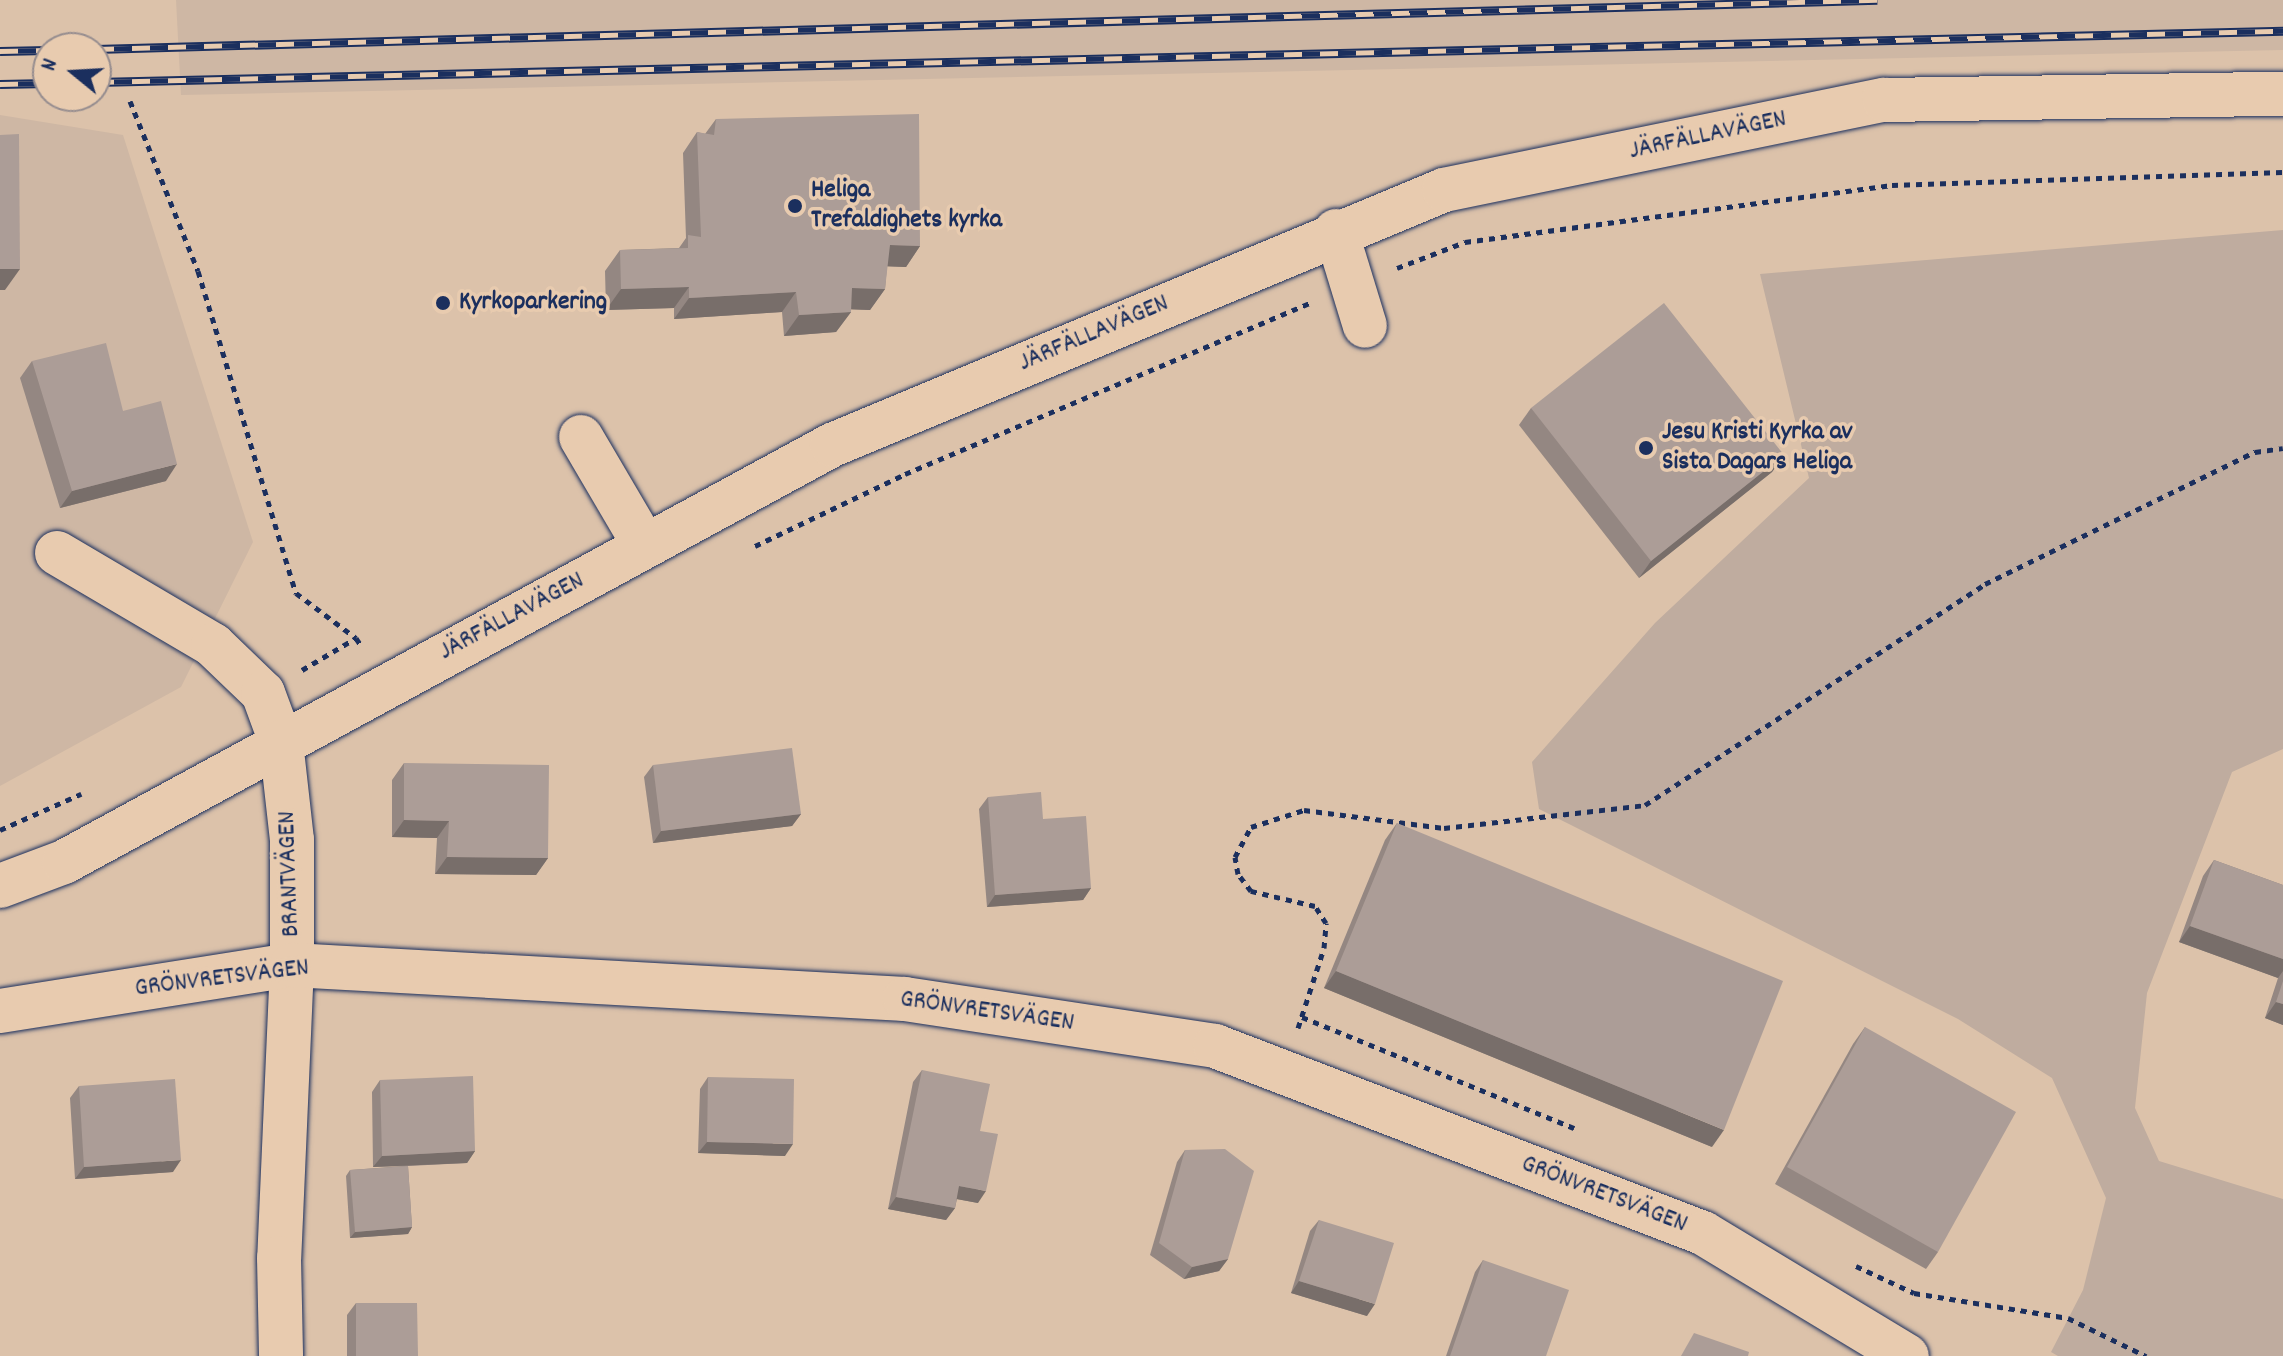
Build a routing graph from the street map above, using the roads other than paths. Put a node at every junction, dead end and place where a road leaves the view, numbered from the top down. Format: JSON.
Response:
{"nodes":[{"id":1,"x":2283,"y":94,"type":"edge"},
{"id":2,"x":1336,"y":231,"type":"junction"},
{"id":3,"x":1365,"y":326,"type":"dead end"},
{"id":4,"x":581,"y":437,"type":"dead end"},
{"id":5,"x":645,"y":546,"type":"junction"},
{"id":6,"x":57,"y":553,"type":"dead end"},
{"id":7,"x":281,"y":742,"type":"junction"},
{"id":8,"x":0,"y":886,"type":"edge"},
{"id":9,"x":292,"y":965,"type":"junction"},
{"id":10,"x":0,"y":1011,"type":"edge"},
{"id":11,"x":281,"y":1356,"type":"edge"},
{"id":12,"x":1907,"y":1356,"type":"edge"}],
"edges":[{"from":1,"to":2,"type":"street","name":"JÄRFÄLLAVÄGEN"},
{"from":2,"to":3,"type":"street"},
{"from":2,"to":5,"type":"street","name":"JÄRFÄLLAVÄGEN"},
{"from":4,"to":5,"type":"street"},
{"from":5,"to":7,"type":"street","name":"JÄRFÄLLAVÄGEN"},
{"from":6,"to":7,"type":"street","name":"BRANTVÄGEN"},
{"from":7,"to":8,"type":"street","name":"JÄRFÄLLAVÄGEN"},
{"from":7,"to":9,"type":"street","name":"BRANTVÄGEN"},
{"from":9,"to":10,"type":"street","name":"GRÖNVRETSVÄGEN"},
{"from":9,"to":11,"type":"street","name":"BRANTVÄGEN"},
{"from":9,"to":12,"type":"street","name":"GRÖNVRETSVÄGEN"}]}
